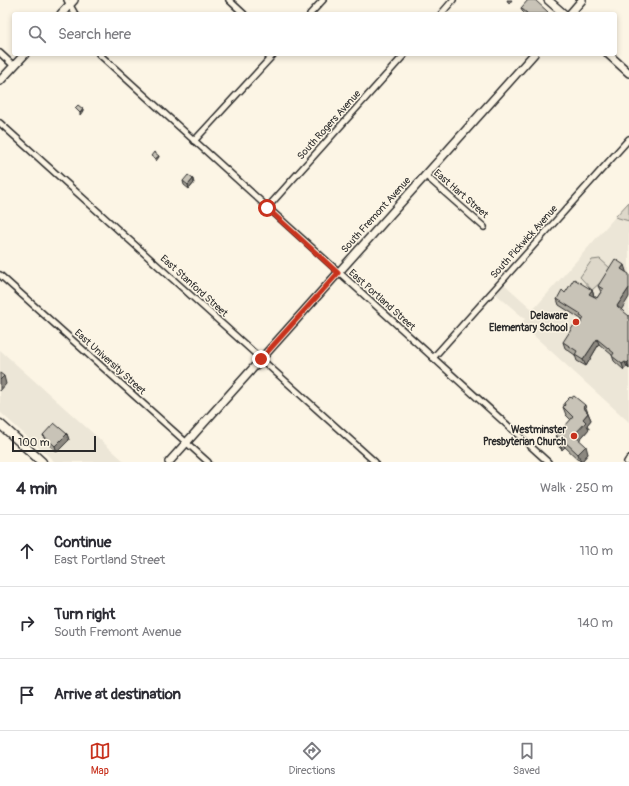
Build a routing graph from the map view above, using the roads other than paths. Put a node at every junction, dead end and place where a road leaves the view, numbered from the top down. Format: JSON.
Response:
{"nodes":[{"id":1,"x":229,"y":0,"type":"edge"},
{"id":2,"x":323,"y":0,"type":"edge"},
{"id":3,"x":453,"y":0,"type":"edge"},
{"id":4,"x":548,"y":0,"type":"edge"},
{"id":5,"x":582,"y":0,"type":"edge"},
{"id":6,"x":70,"y":2,"type":"edge"},
{"id":7,"x":62,"y":12,"type":"edge"},
{"id":8,"x":74,"y":12,"type":"edge"},
{"id":9,"x":242,"y":12,"type":"edge"},
{"id":10,"x":312,"y":12,"type":"edge"},
{"id":11,"x":443,"y":12,"type":"edge"},
{"id":12,"x":562,"y":12,"type":"edge"},
{"id":13,"x":572,"y":12,"type":"edge"},
{"id":14,"x":0,"y":53,"type":"edge"},
{"id":15,"x":23,"y":56,"type":"edge"},
{"id":16,"x":101,"y":56,"type":"edge"},
{"id":17,"x":272,"y":56,"type":"edge"},
{"id":18,"x":403,"y":56,"type":"edge"},
{"id":19,"x":532,"y":56,"type":"edge"},
{"id":20,"x":610,"y":56,"type":"edge"},
{"id":21,"x":14,"y":66,"type":"junction"},
{"id":22,"x":629,"y":73,"type":"edge"},
{"id":23,"x":0,"y":81,"type":"edge"},
{"id":24,"x":0,"y":123,"type":"edge"},
{"id":25,"x":629,"y":139,"type":"edge"},
{"id":26,"x":194,"y":141,"type":"junction"},
{"id":27,"x":425,"y":175,"type":"junction"},
{"id":28,"x":267,"y":208,"type":"junction"},
{"id":29,"x":484,"y":227,"type":"dead end"},
{"id":30,"x":338,"y":273,"type":"junction"},
{"id":31,"x":0,"y":275,"type":"edge"},
{"id":32,"x":433,"y":358,"type":"junction"},
{"id":33,"x":261,"y":359,"type":"junction"},
{"id":34,"x":0,"y":424,"type":"edge"},
{"id":35,"x":186,"y":443,"type":"junction"},
{"id":36,"x":629,"y":459,"type":"edge"},
{"id":37,"x":42,"y":462,"type":"edge"},
{"id":38,"x":169,"y":462,"type":"edge"},
{"id":39,"x":208,"y":462,"type":"edge"},
{"id":40,"x":375,"y":462,"type":"edge"},
{"id":41,"x":548,"y":462,"type":"edge"},
{"id":42,"x":627,"y":462,"type":"edge"}],
"edges":[{"from":1,"to":9,"type":"street"},
{"from":2,"to":10,"type":"street"},
{"from":3,"to":11,"type":"street"},
{"from":4,"to":12,"type":"street"},
{"from":5,"to":13,"type":"street"},
{"from":6,"to":7,"type":"street"},
{"from":6,"to":8,"type":"street"},
{"from":14,"to":21,"type":"street"},
{"from":15,"to":21,"type":"street"},
{"from":16,"to":26,"type":"street","name":"East Portland Street"},
{"from":17,"to":26,"type":"street"},
{"from":18,"to":28,"type":"street","name":"South Rogers Avenue"},
{"from":19,"to":27,"type":"street","name":"South Fremont Avenue"},
{"from":20,"to":22,"type":"street"},
{"from":21,"to":23,"type":"street"},
{"from":24,"to":33,"type":"street","name":"East Stanford Street"},
{"from":25,"to":32,"type":"street","name":"South Pickwick Avenue"},
{"from":26,"to":28,"type":"street","name":"East Portland Street"},
{"from":27,"to":29,"type":"street","name":"East Hart Street"},
{"from":27,"to":30,"type":"street","name":"South Fremont Avenue"},
{"from":28,"to":30,"type":"street","name":"East Portland Street"},
{"from":30,"to":32,"type":"street","name":"East Portland Street"},
{"from":30,"to":33,"type":"street","name":"South Fremont Avenue"},
{"from":31,"to":35,"type":"street","name":"East University Street"},
{"from":32,"to":41,"type":"street","name":"East Portland Street"},
{"from":33,"to":35,"type":"street","name":"South Fremont Avenue"},
{"from":33,"to":40,"type":"street","name":"East Stanford Street"},
{"from":34,"to":37,"type":"main road"},
{"from":35,"to":38,"type":"street","name":"South Fremont Avenue"},
{"from":35,"to":39,"type":"street","name":"East University Street"},
{"from":36,"to":42,"type":"street"}]}
